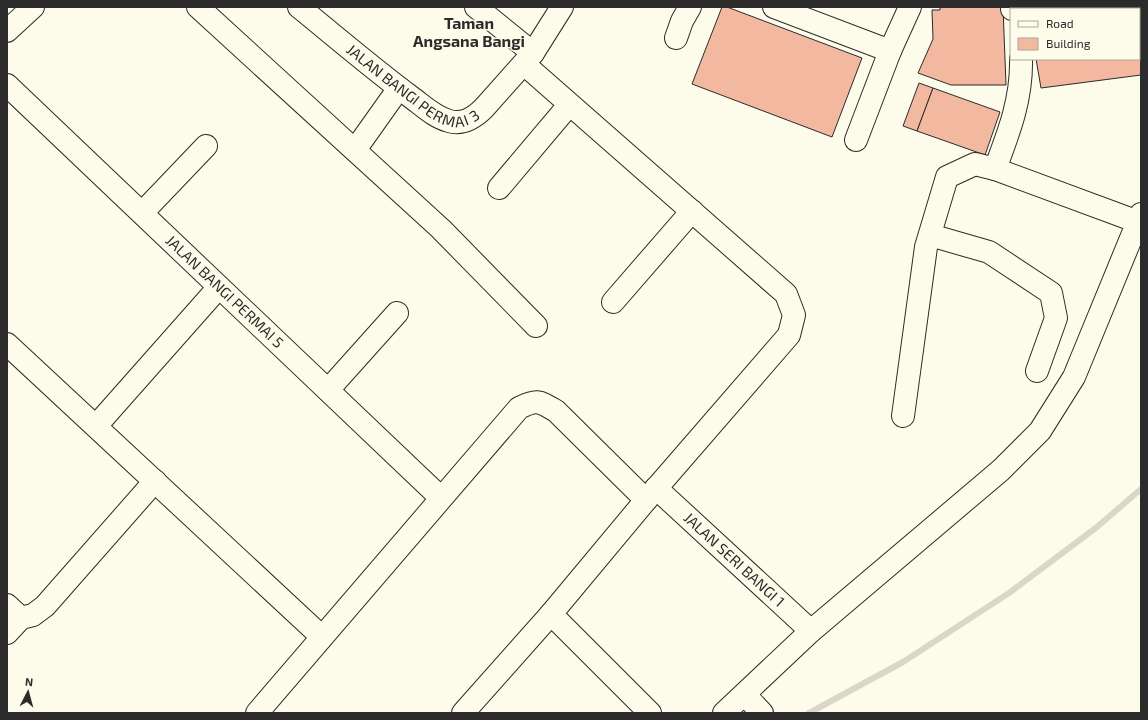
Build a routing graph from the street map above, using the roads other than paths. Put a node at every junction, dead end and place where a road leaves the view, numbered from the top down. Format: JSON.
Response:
{"nodes":[{"id":1,"x":33,"y":7,"type":"edge"},
{"id":2,"x":198,"y":7,"type":"edge"},
{"id":3,"x":299,"y":7,"type":"edge"},
{"id":4,"x":476,"y":7,"type":"edge"},
{"id":5,"x":562,"y":7,"type":"edge"},
{"id":6,"x":690,"y":7,"type":"edge"},
{"id":7,"x":774,"y":7,"type":"edge"},
{"id":8,"x":910,"y":7,"type":"edge"},
{"id":9,"x":7,"y":31,"type":"edge"},
{"id":10,"x":676,"y":38,"type":"dead end"},
{"id":11,"x":890,"y":50,"type":"junction"},
{"id":12,"x":528,"y":58,"type":"junction"},
{"id":13,"x":1021,"y":60,"type":"edge"},
{"id":14,"x":7,"y":85,"type":"edge"},
{"id":15,"x":399,"y":88,"type":"junction"},
{"id":16,"x":569,"y":105,"type":"junction"},
{"id":17,"x":856,"y":140,"type":"dead end"},
{"id":18,"x":206,"y":146,"type":"dead end"},
{"id":19,"x":355,"y":150,"type":"junction"},
{"id":20,"x":995,"y":169,"type":"junction"},
{"id":21,"x":499,"y":188,"type":"dead end"},
{"id":22,"x":692,"y":211,"type":"junction"},
{"id":23,"x":142,"y":213,"type":"junction"},
{"id":24,"x":1140,"y":220,"type":"edge"},
{"id":25,"x":930,"y":235,"type":"junction"},
{"id":26,"x":219,"y":287,"type":"junction"},
{"id":27,"x":612,"y":302,"type":"dead end"},
{"id":28,"x":397,"y":313,"type":"dead end"},
{"id":29,"x":536,"y":326,"type":"dead end"},
{"id":30,"x":7,"y":344,"type":"edge"},
{"id":31,"x":1037,"y":371,"type":"dead end"},
{"id":32,"x":328,"y":390,"type":"junction"},
{"id":33,"x":902,"y":416,"type":"dead end"},
{"id":34,"x":96,"y":426,"type":"junction"},
{"id":35,"x":155,"y":481,"type":"junction"},
{"id":36,"x":651,"y":494,"type":"junction"},
{"id":37,"x":441,"y":498,"type":"junction"},
{"id":38,"x":552,"y":614,"type":"junction"},
{"id":39,"x":12,"y":619,"type":"edge"},
{"id":40,"x":811,"y":631,"type":"junction"},
{"id":41,"x":322,"y":637,"type":"junction"},
{"id":42,"x":745,"y":695,"type":"junction"},
{"id":43,"x":257,"y":713,"type":"edge"},
{"id":44,"x":463,"y":713,"type":"edge"},
{"id":45,"x":650,"y":713,"type":"edge"},
{"id":46,"x":724,"y":713,"type":"edge"},
{"id":47,"x":762,"y":713,"type":"edge"}],
"edges":[{"from":1,"to":9,"type":"street"},
{"from":2,"to":19,"type":"street"},
{"from":3,"to":15,"type":"street","name":"JALAN BANGI PERMAI 3"},
{"from":4,"to":12,"type":"street"},
{"from":5,"to":12,"type":"street","name":"JALAN BANGI PERMAI 3"},
{"from":6,"to":10,"type":"street"},
{"from":7,"to":11,"type":"street"},
{"from":8,"to":11,"type":"street"},
{"from":11,"to":17,"type":"street"},
{"from":12,"to":15,"type":"street","name":"JALAN BANGI PERMAI 3"},
{"from":12,"to":16,"type":"street"},
{"from":13,"to":20,"type":"street"},
{"from":14,"to":23,"type":"street","name":"JALAN BANGI PERMAI 5"},
{"from":15,"to":19,"type":"street"},
{"from":16,"to":21,"type":"street"},
{"from":16,"to":22,"type":"street"},
{"from":18,"to":23,"type":"street"},
{"from":19,"to":29,"type":"street"},
{"from":20,"to":24,"type":"street"},
{"from":20,"to":25,"type":"street"},
{"from":22,"to":27,"type":"street"},
{"from":22,"to":36,"type":"street"},
{"from":23,"to":26,"type":"street","name":"JALAN BANGI PERMAI 5"},
{"from":24,"to":40,"type":"street"},
{"from":25,"to":31,"type":"street"},
{"from":25,"to":33,"type":"street"},
{"from":26,"to":32,"type":"street","name":"JALAN BANGI PERMAI 5"},
{"from":26,"to":34,"type":"street"},
{"from":28,"to":32,"type":"street"},
{"from":30,"to":34,"type":"street"},
{"from":32,"to":37,"type":"street","name":"JALAN BANGI PERMAI 5"},
{"from":34,"to":35,"type":"street"},
{"from":35,"to":39,"type":"street"},
{"from":35,"to":41,"type":"street"},
{"from":36,"to":37,"type":"street","name":"JALAN SERI BANGI 1"},
{"from":36,"to":38,"type":"street"},
{"from":36,"to":40,"type":"street","name":"JALAN SERI BANGI 1"},
{"from":37,"to":41,"type":"street","name":"JALAN SERI BANGI 1"},
{"from":38,"to":44,"type":"street"},
{"from":38,"to":45,"type":"street"},
{"from":40,"to":42,"type":"street"},
{"from":41,"to":43,"type":"street","name":"JALAN SERI BANGI 1"},
{"from":42,"to":46,"type":"street"},
{"from":42,"to":47,"type":"street"}]}
